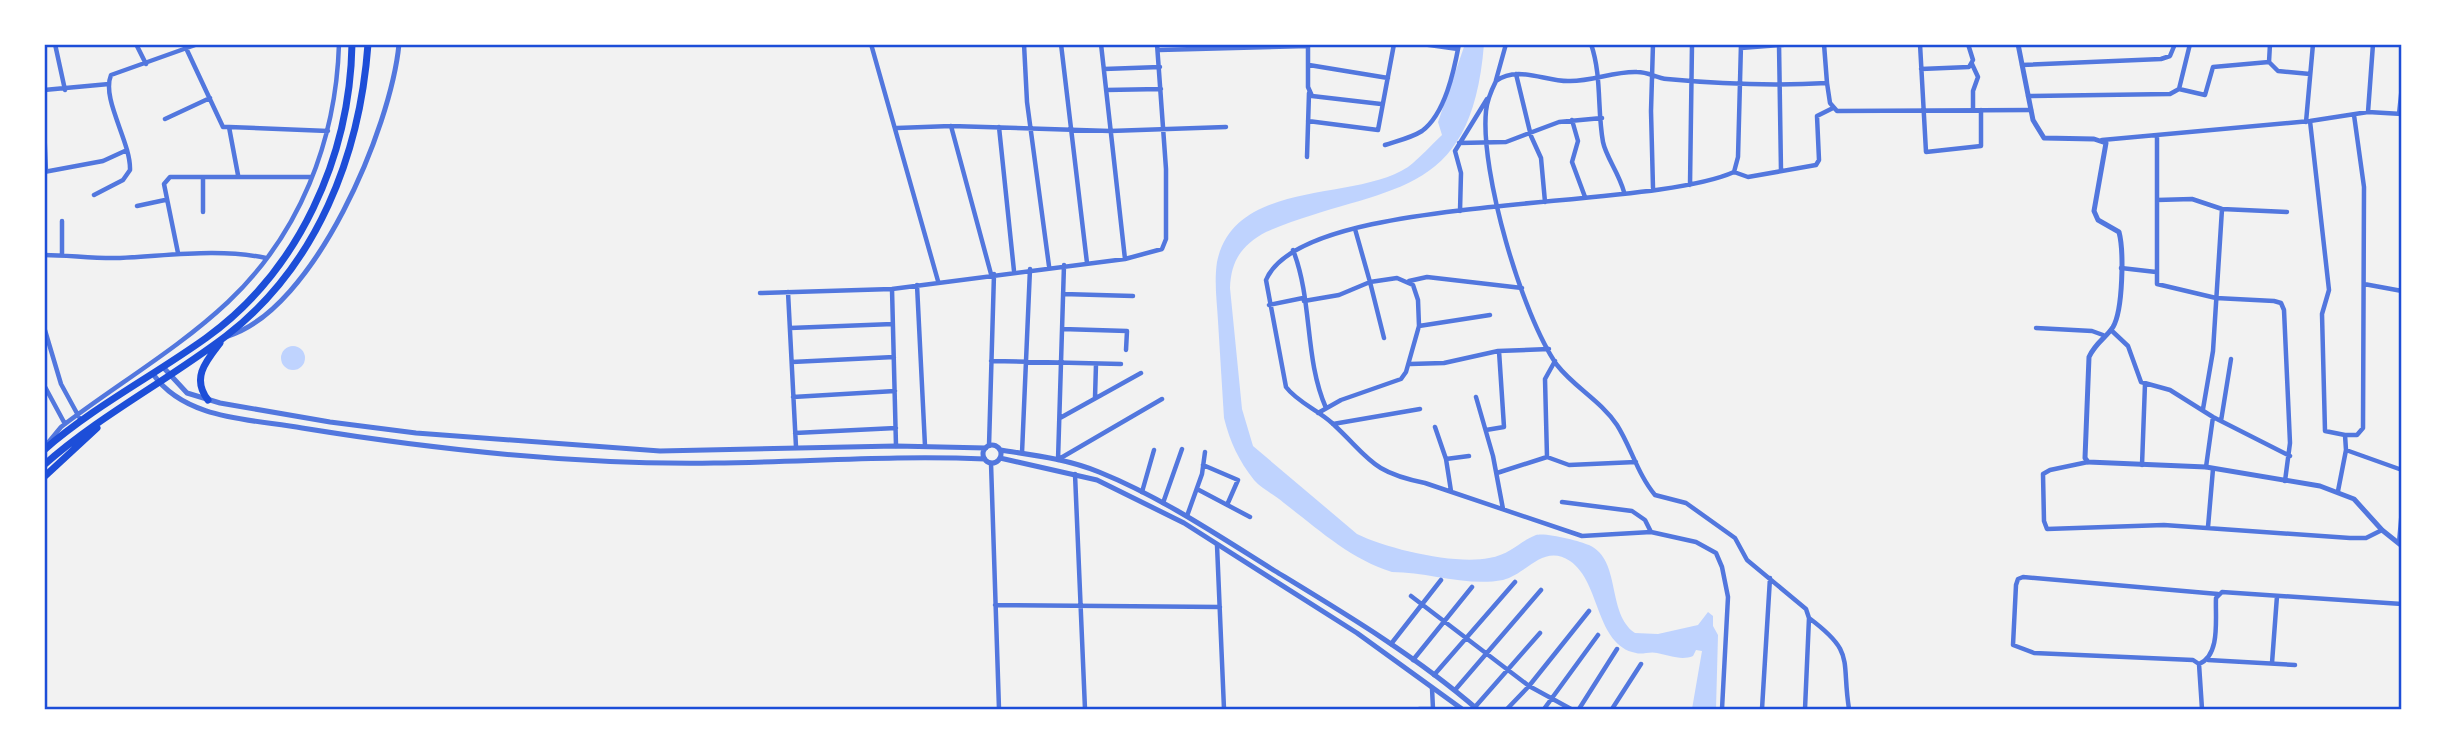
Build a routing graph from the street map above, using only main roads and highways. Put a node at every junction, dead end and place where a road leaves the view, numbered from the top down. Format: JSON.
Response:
{"nodes":[{"id":1,"x":352,"y":44,"type":"edge"},
{"id":2,"x":368,"y":44,"type":"edge"},
{"id":3,"x":225,"y":337,"type":"junction"},
{"id":4,"x":208,"y":400,"type":"road end"},
{"id":5,"x":104,"y":419,"type":"junction"},
{"id":6,"x":44,"y":449,"type":"edge"},
{"id":7,"x":44,"y":465,"type":"edge"},
{"id":8,"x":44,"y":477,"type":"edge"}],
"edges":[{"from":1,"to":6,"type":"main road"},
{"from":2,"to":3,"type":"main road"},
{"from":3,"to":4,"type":"main road"},
{"from":3,"to":5,"type":"main road"},
{"from":5,"to":7,"type":"main road"},
{"from":5,"to":8,"type":"main road"}]}
